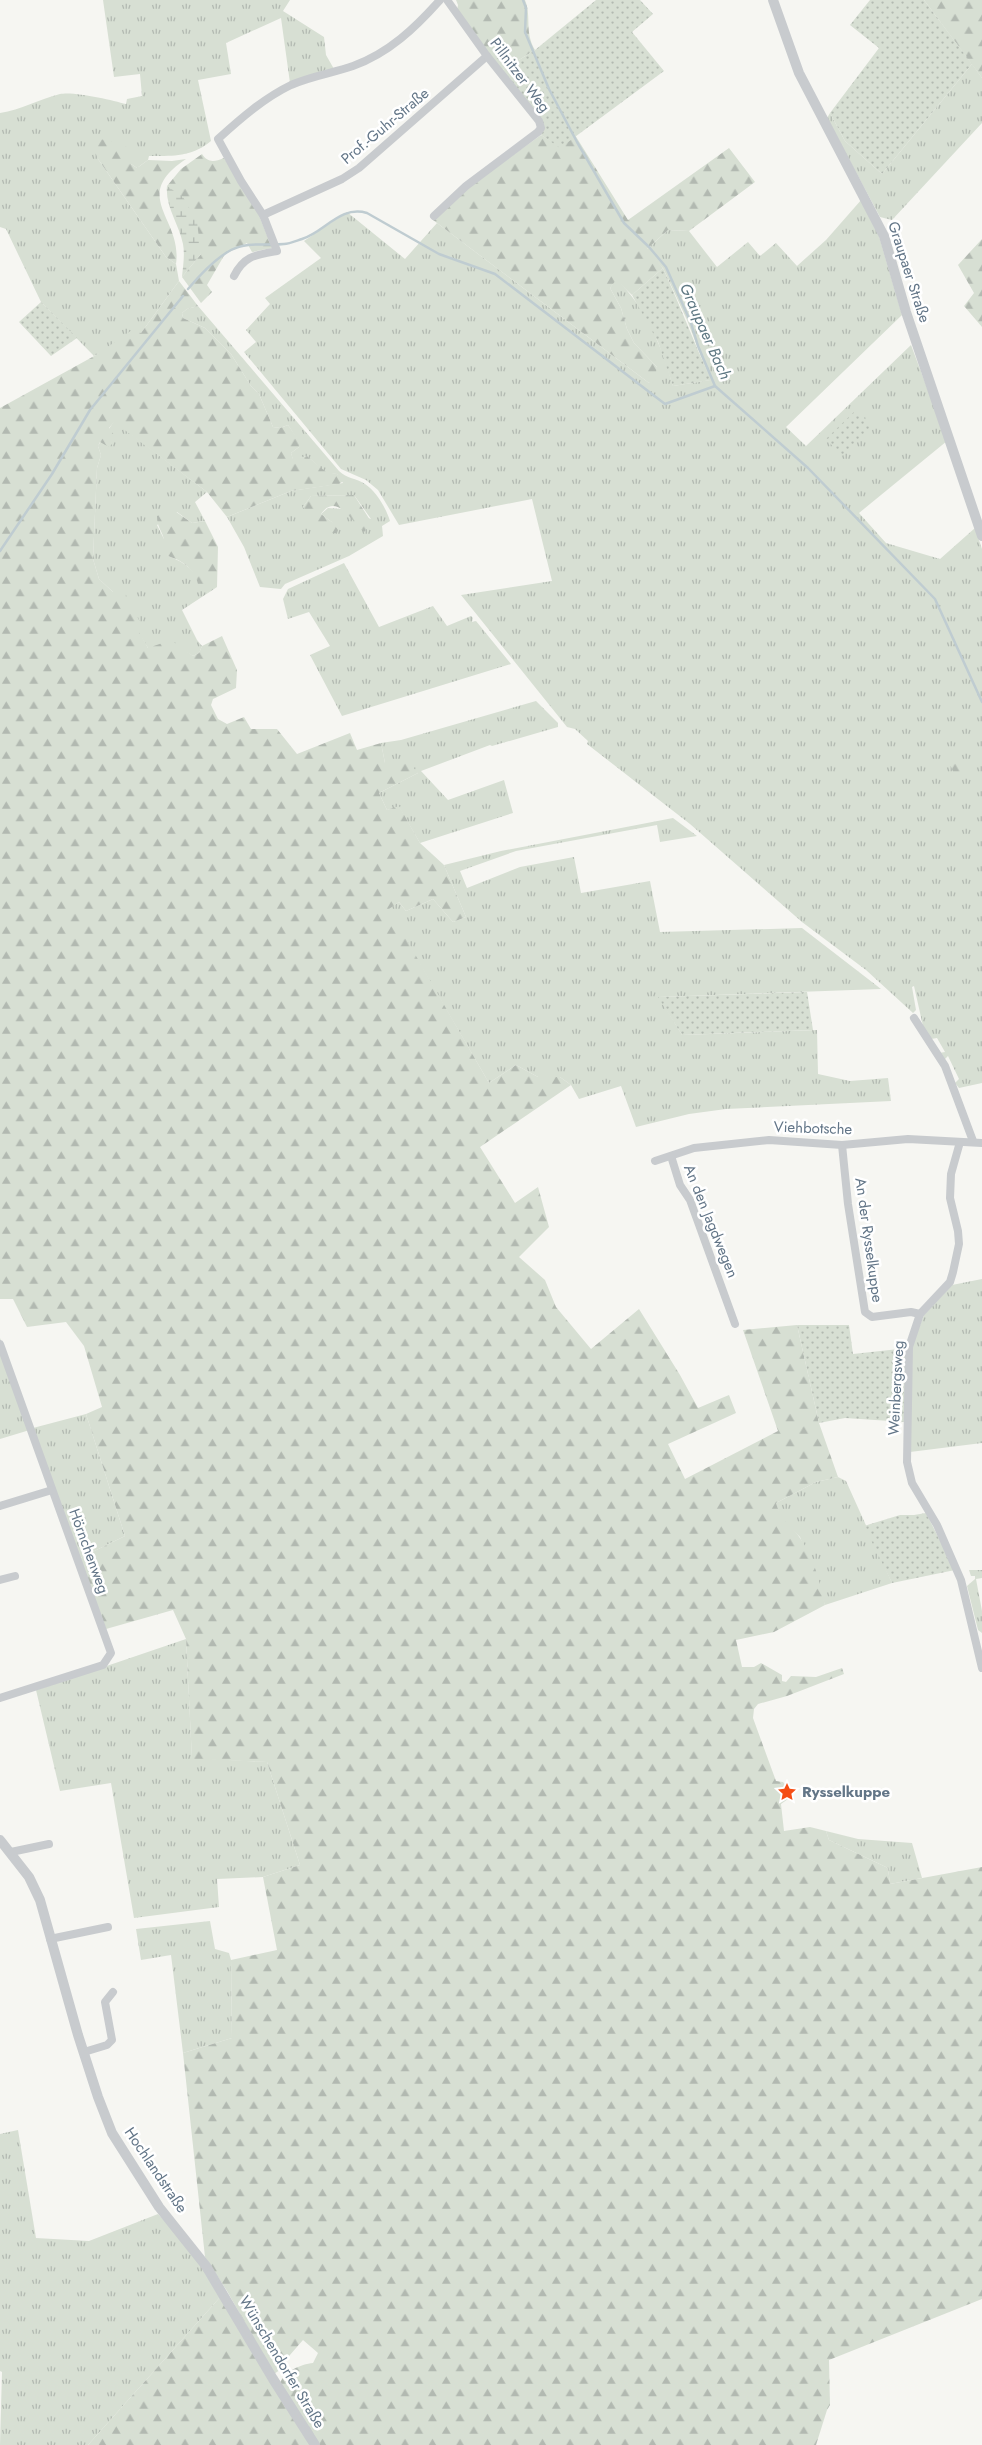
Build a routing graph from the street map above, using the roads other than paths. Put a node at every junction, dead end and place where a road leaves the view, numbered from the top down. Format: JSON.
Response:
{"nodes":[{"id":1,"x":440,"y":0,"type":"edge"},
{"id":2,"x":447,"y":0,"type":"edge"},
{"id":3,"x":772,"y":0,"type":"edge"},
{"id":4,"x":487,"y":56,"type":"junction"},
{"id":5,"x":263,"y":215,"type":"junction"},
{"id":6,"x":434,"y":216,"type":"dead end"},
{"id":7,"x":234,"y":276,"type":"dead end"},
{"id":8,"x":982,"y":536,"type":"edge"},
{"id":9,"x":914,"y":1018,"type":"dead end"},
{"id":10,"x":973,"y":1141,"type":"junction"},
{"id":11,"x":960,"y":1142,"type":"junction"},
{"id":12,"x":982,"y":1143,"type":"edge"},
{"id":13,"x":842,"y":1145,"type":"junction"},
{"id":14,"x":671,"y":1156,"type":"junction"},
{"id":15,"x":655,"y":1161,"type":"dead end"},
{"id":16,"x":920,"y":1314,"type":"junction"},
{"id":17,"x":736,"y":1324,"type":"dead end"},
{"id":18,"x":0,"y":1344,"type":"edge"},
{"id":19,"x":52,"y":1490,"type":"junction"},
{"id":20,"x":0,"y":1506,"type":"edge"},
{"id":21,"x":15,"y":1576,"type":"dead end"},
{"id":22,"x":0,"y":1580,"type":"edge"},
{"id":23,"x":982,"y":1668,"type":"edge"},
{"id":24,"x":0,"y":1698,"type":"edge"},
{"id":25,"x":37,"y":1837,"type":"dead end"},
{"id":26,"x":0,"y":1840,"type":"edge"},
{"id":27,"x":49,"y":1844,"type":"dead end"},
{"id":28,"x":39,"y":1846,"type":"junction"},
{"id":29,"x":11,"y":1852,"type":"junction"},
{"id":30,"x":108,"y":1927,"type":"dead end"},
{"id":31,"x":50,"y":1939,"type":"junction"},
{"id":32,"x":113,"y":1992,"type":"dead end"},
{"id":33,"x":84,"y":2052,"type":"junction"},
{"id":34,"x":224,"y":2294,"type":"joint"},
{"id":35,"x":315,"y":2445,"type":"edge"}],
"edges":[{"from":1,"to":5,"type":"street"},
{"from":2,"to":4,"type":"street","name":"Pillnitzer Weg"},
{"from":3,"to":8,"type":"street","name":"Graupaer Straße"},
{"from":4,"to":5,"type":"street","name":"Prof.-Guhr-Straße"},
{"from":4,"to":6,"type":"street","name":"Pillnitzer Weg"},
{"from":5,"to":7,"type":"street"},
{"from":9,"to":10,"type":"street"},
{"from":10,"to":11,"type":"street","name":"Viehbotsche"},
{"from":10,"to":12,"type":"street","name":"Viehbotsche"},
{"from":11,"to":13,"type":"street","name":"Viehbotsche"},
{"from":11,"to":16,"type":"street","name":"Weinbergsweg"},
{"from":13,"to":14,"type":"street","name":"Viehbotsche"},
{"from":13,"to":16,"type":"street","name":"An der Rysselkuppe"},
{"from":14,"to":15,"type":"street","name":"Viehbotsche"},
{"from":14,"to":17,"type":"street","name":"An den Jagdwegen"},
{"from":16,"to":23,"type":"street","name":"Weinbergsweg"},
{"from":18,"to":19,"type":"street","name":"Hörnchenweg"},
{"from":19,"to":20,"type":"street"},
{"from":19,"to":24,"type":"street","name":"Hörnchenweg"},
{"from":21,"to":22,"type":"street"},
{"from":25,"to":28,"type":"street"},
{"from":26,"to":29,"type":"street","name":"Hochlandstraße"},
{"from":27,"to":28,"type":"street"},
{"from":28,"to":29,"type":"street"},
{"from":29,"to":31,"type":"street","name":"Hochlandstraße"},
{"from":30,"to":31,"type":"street"},
{"from":31,"to":33,"type":"street","name":"Hochlandstraße"},
{"from":32,"to":33,"type":"street"},
{"from":33,"to":34,"type":"street","name":"Hochlandstraße"},
{"from":34,"to":35,"type":"street","name":"Wünschendorfer Straße"}]}
